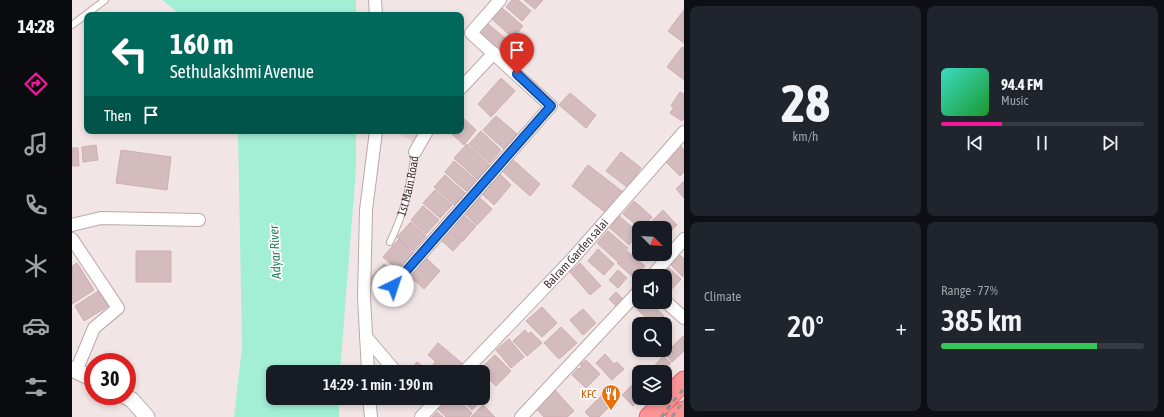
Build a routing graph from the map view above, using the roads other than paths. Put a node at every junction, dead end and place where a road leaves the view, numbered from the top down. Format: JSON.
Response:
{"nodes":[{"id":1,"x":105,"y":0,"type":"edge"},
{"id":2,"x":375,"y":0,"type":"edge"},
{"id":3,"x":500,"y":0,"type":"edge"},
{"id":4,"x":89,"y":12,"type":"edge"},
{"id":5,"x":376,"y":12,"type":"edge"},
{"id":6,"x":84,"y":16,"type":"edge"},
{"id":7,"x":72,"y":25,"type":"edge"},
{"id":8,"x":494,"y":53,"type":"junction"},
{"id":9,"x":464,"y":85,"type":"edge"},
{"id":10,"x":684,"y":132,"type":"edge"},
{"id":11,"x":376,"y":134,"type":"edge"},
{"id":12,"x":425,"y":134,"type":"edge"},
{"id":13,"x":415,"y":152,"type":"joint"},
{"id":14,"x":199,"y":220,"type":"dead end"},
{"id":15,"x":72,"y":225,"type":"edge"},
{"id":16,"x":72,"y":239,"type":"edge"},
{"id":17,"x":684,"y":239,"type":"edge"},
{"id":18,"x":390,"y":242,"type":"dead end"},
{"id":19,"x":658,"y":269,"type":"edge"},
{"id":20,"x":393,"y":286,"type":"dead end"},
{"id":21,"x":632,"y":298,"type":"edge"},
{"id":22,"x":672,"y":307,"type":"edge"},
{"id":23,"x":684,"y":318,"type":"edge"},
{"id":24,"x":366,"y":337,"type":"junction"},
{"id":25,"x":368,"y":365,"type":"edge"},
{"id":26,"x":390,"y":365,"type":"edge"},
{"id":27,"x":471,"y":365,"type":"edge"},
{"id":28,"x":74,"y":370,"type":"edge"},
{"id":29,"x":84,"y":375,"type":"edge"},
{"id":30,"x":684,"y":381,"type":"edge"},
{"id":31,"x":136,"y":405,"type":"edge"},
{"id":32,"x":370,"y":405,"type":"edge"},
{"id":33,"x":429,"y":405,"type":"edge"},
{"id":34,"x":147,"y":417,"type":"edge"},
{"id":35,"x":371,"y":417,"type":"edge"},
{"id":36,"x":421,"y":417,"type":"edge"},
{"id":37,"x":520,"y":417,"type":"edge"},
{"id":38,"x":649,"y":417,"type":"edge"}],
"edges":[{"from":1,"to":4,"type":"lane"},
{"from":2,"to":5,"type":"street"},
{"from":3,"to":8,"type":"street"},
{"from":6,"to":7,"type":"lane"},
{"from":8,"to":9,"type":"street"},
{"from":8,"to":20,"type":"street"},
{"from":10,"to":27,"type":"street","name":"Balram Garden salai"},
{"from":11,"to":24,"type":"street"},
{"from":12,"to":13,"type":"street","name":"1st Main Road"},
{"from":13,"to":18,"type":"lane","name":"1st Main Road"},
{"from":14,"to":15,"type":"street"},
{"from":16,"to":28,"type":"street"},
{"from":17,"to":19,"type":"street"},
{"from":21,"to":37,"type":"street"},
{"from":22,"to":23,"type":"street"},
{"from":24,"to":25,"type":"street"},
{"from":24,"to":26,"type":"street"},
{"from":28,"to":29,"type":"street"},
{"from":30,"to":38,"type":"main road"},
{"from":31,"to":34,"type":"street"},
{"from":32,"to":35,"type":"street"},
{"from":33,"to":36,"type":"street"}]}
